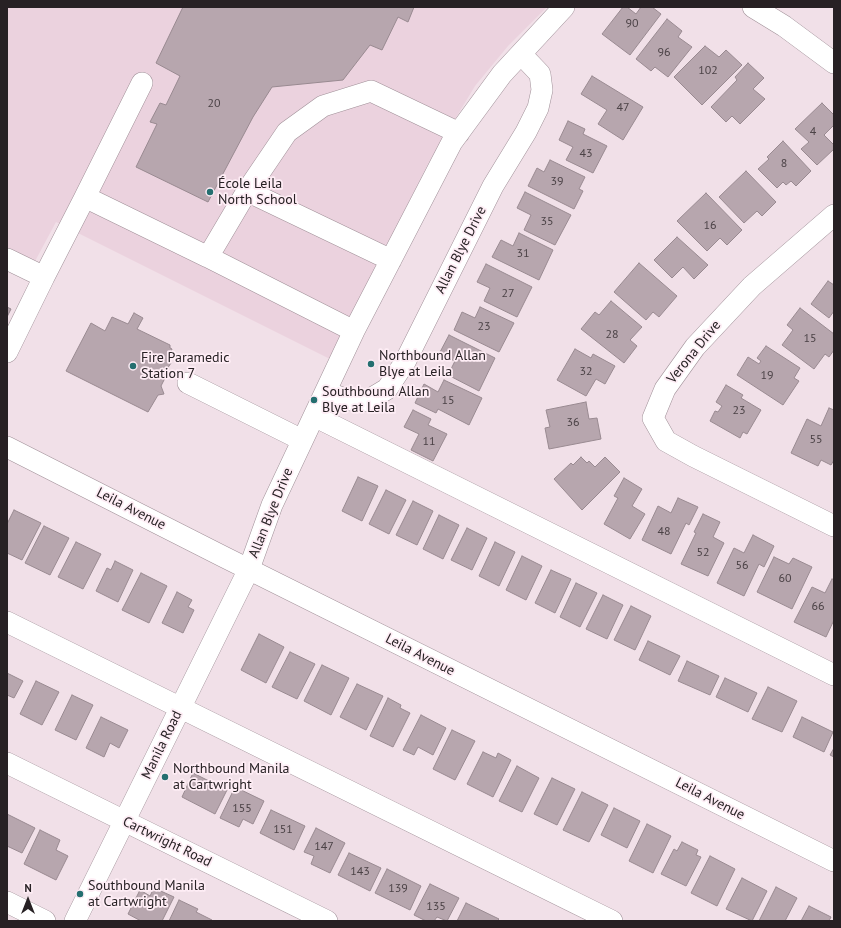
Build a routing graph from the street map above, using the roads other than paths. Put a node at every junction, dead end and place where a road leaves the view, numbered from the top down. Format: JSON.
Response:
{"nodes":[{"id":1,"x":564,"y":7,"type":"edge"},
{"id":2,"x":753,"y":7,"type":"edge"},
{"id":3,"x":521,"y":54,"type":"junction"},
{"id":4,"x":834,"y":63,"type":"edge"},
{"id":5,"x":142,"y":83,"type":"dead end"},
{"id":6,"x":459,"y":133,"type":"junction"},
{"id":7,"x":247,"y":191,"type":"junction"},
{"id":8,"x":85,"y":197,"type":"junction"},
{"id":9,"x":834,"y":215,"type":"edge"},
{"id":10,"x":208,"y":257,"type":"junction"},
{"id":11,"x":7,"y":259,"type":"edge"},
{"id":12,"x":391,"y":260,"type":"junction"},
{"id":13,"x":44,"y":277,"type":"junction"},
{"id":14,"x":354,"y":331,"type":"junction"},
{"id":15,"x":7,"y":352,"type":"edge"},
{"id":16,"x":188,"y":382,"type":"dead end"},
{"id":17,"x":326,"y":392,"type":"junction"},
{"id":18,"x":314,"y":416,"type":"junction"},
{"id":19,"x":302,"y":440,"type":"junction"},
{"id":20,"x":7,"y":447,"type":"edge"},
{"id":21,"x":834,"y":526,"type":"edge"},
{"id":22,"x":249,"y":569,"type":"junction"},
{"id":23,"x":7,"y":622,"type":"edge"},
{"id":24,"x":834,"y":675,"type":"edge"},
{"id":25,"x":180,"y":708,"type":"junction"},
{"id":26,"x":7,"y":764,"type":"edge"},
{"id":27,"x":124,"y":821,"type":"junction"},
{"id":28,"x":834,"y":861,"type":"edge"},
{"id":29,"x":7,"y":902,"type":"edge"},
{"id":30,"x":45,"y":921,"type":"edge"},
{"id":31,"x":75,"y":921,"type":"edge"},
{"id":32,"x":326,"y":921,"type":"edge"},
{"id":33,"x":612,"y":921,"type":"edge"}],
"edges":[{"from":1,"to":3,"type":"street","name":"Allan Blye Drive"},
{"from":2,"to":4,"type":"street"},
{"from":3,"to":6,"type":"street","name":"Allan Blye Drive"},
{"from":3,"to":17,"type":"street","name":"Allan Blye Drive"},
{"from":5,"to":8,"type":"street"},
{"from":6,"to":7,"type":"street"},
{"from":6,"to":12,"type":"street","name":"Allan Blye Drive"},
{"from":7,"to":10,"type":"street"},
{"from":7,"to":12,"type":"street"},
{"from":8,"to":10,"type":"street"},
{"from":8,"to":13,"type":"street"},
{"from":9,"to":21,"type":"street","name":"Verona Drive"},
{"from":10,"to":14,"type":"street"},
{"from":11,"to":13,"type":"street"},
{"from":12,"to":14,"type":"street","name":"Allan Blye Drive"},
{"from":13,"to":15,"type":"street"},
{"from":14,"to":17,"type":"street","name":"Allan Blye Drive"},
{"from":16,"to":19,"type":"street"},
{"from":17,"to":18,"type":"street","name":"Allan Blye Drive"},
{"from":18,"to":19,"type":"street","name":"Allan Blye Drive"},
{"from":18,"to":24,"type":"street"},
{"from":19,"to":22,"type":"street","name":"Allan Blye Drive"},
{"from":20,"to":22,"type":"street","name":"Leila Avenue"},
{"from":22,"to":25,"type":"street","name":"Manila Road"},
{"from":22,"to":28,"type":"street","name":"Leila Avenue"},
{"from":23,"to":25,"type":"street"},
{"from":25,"to":27,"type":"street","name":"Manila Road"},
{"from":25,"to":33,"type":"street"},
{"from":26,"to":27,"type":"street","name":"Cartwright Road"},
{"from":27,"to":31,"type":"street","name":"Manila Road"},
{"from":27,"to":32,"type":"street","name":"Cartwright Road"},
{"from":29,"to":30,"type":"street"}]}
